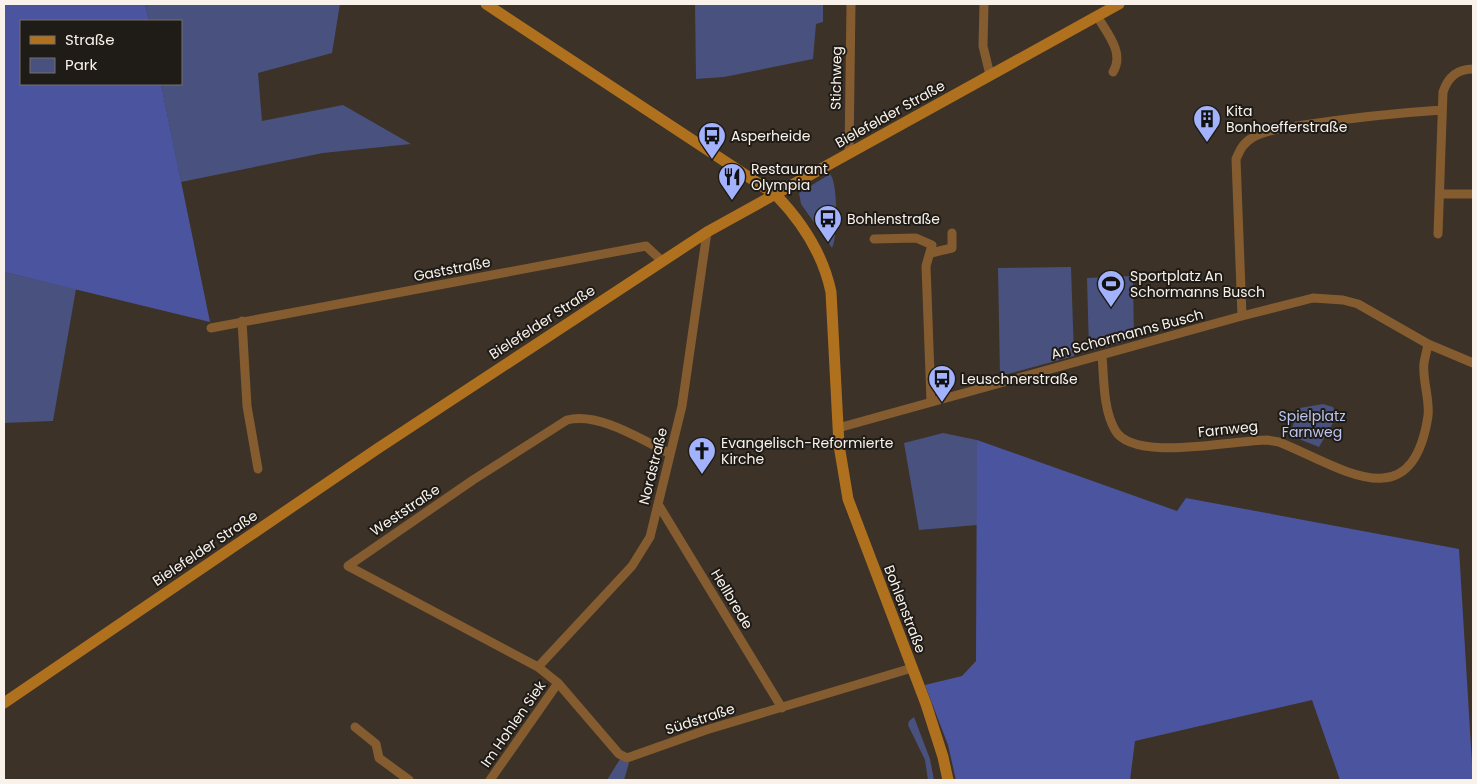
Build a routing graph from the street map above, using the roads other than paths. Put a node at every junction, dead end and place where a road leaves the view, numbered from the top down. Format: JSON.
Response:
{"nodes":[{"id":1,"x":486,"y":4,"type":"edge"},
{"id":2,"x":852,"y":4,"type":"edge"},
{"id":3,"x":984,"y":4,"type":"edge"},
{"id":4,"x":1119,"y":4,"type":"edge"},
{"id":5,"x":1097,"y":16,"type":"junction"},
{"id":6,"x":1473,"y":69,"type":"edge"},
{"id":7,"x":1114,"y":72,"type":"dead end"},
{"id":8,"x":990,"y":75,"type":"junction"},
{"id":9,"x":1442,"y":110,"type":"junction"},
{"id":10,"x":849,"y":153,"type":"junction"},
{"id":11,"x":1440,"y":194,"type":"junction"},
{"id":12,"x":1473,"y":194,"type":"edge"},
{"id":13,"x":776,"y":195,"type":"junction"},
{"id":14,"x":707,"y":232,"type":"junction"},
{"id":15,"x":952,"y":233,"type":"dead end"},
{"id":16,"x":1438,"y":234,"type":"dead end"},
{"id":17,"x":874,"y":240,"type":"dead end"},
{"id":18,"x":932,"y":249,"type":"junction"},
{"id":19,"x":662,"y":261,"type":"junction"},
{"id":20,"x":1242,"y":316,"type":"junction"},
{"id":21,"x":242,"y":321,"type":"junction"},
{"id":22,"x":210,"y":328,"type":"dead end"},
{"id":23,"x":1428,"y":344,"type":"junction"},
{"id":24,"x":1102,"y":355,"type":"junction"},
{"id":25,"x":1473,"y":363,"type":"edge"},
{"id":26,"x":931,"y":401,"type":"junction"},
{"id":27,"x":838,"y":428,"type":"junction"},
{"id":28,"x":669,"y":453,"type":"junction"},
{"id":29,"x":258,"y":469,"type":"dead end"},
{"id":30,"x":658,"y":504,"type":"junction"},
{"id":31,"x":538,"y":667,"type":"junction"},
{"id":32,"x":908,"y":669,"type":"junction"},
{"id":33,"x":558,"y":683,"type":"junction"},
{"id":34,"x":4,"y":703,"type":"edge"},
{"id":35,"x":782,"y":708,"type":"junction"},
{"id":36,"x":355,"y":727,"type":"dead end"},
{"id":37,"x":409,"y":780,"type":"edge"},
{"id":38,"x":490,"y":780,"type":"edge"},
{"id":39,"x":948,"y":780,"type":"edge"}],
"edges":[{"from":1,"to":13,"type":"main road"},
{"from":2,"to":10,"type":"street","name":"Stichweg"},
{"from":3,"to":8,"type":"street"},
{"from":4,"to":5,"type":"main road","name":"Bielefelder Straße"},
{"from":5,"to":7,"type":"street"},
{"from":5,"to":8,"type":"main road","name":"Bielefelder Straße"},
{"from":6,"to":9,"type":"street"},
{"from":8,"to":10,"type":"main road","name":"Bielefelder Straße"},
{"from":9,"to":11,"type":"street"},
{"from":9,"to":20,"type":"street"},
{"from":10,"to":13,"type":"main road","name":"Bielefelder Straße"},
{"from":11,"to":12,"type":"street"},
{"from":11,"to":16,"type":"street"},
{"from":13,"to":14,"type":"main road","name":"Bielefelder Straße"},
{"from":13,"to":27,"type":"main road","name":"Bohlenstraße"},
{"from":14,"to":19,"type":"main road","name":"Bielefelder Straße"},
{"from":14,"to":28,"type":"street","name":"Nordstraße"},
{"from":15,"to":18,"type":"street"},
{"from":17,"to":18,"type":"street"},
{"from":18,"to":26,"type":"street"},
{"from":19,"to":21,"type":"street","name":"Gaststraße"},
{"from":19,"to":34,"type":"main road","name":"Bielefelder Straße"},
{"from":20,"to":23,"type":"street","name":"An Schormanns Busch"},
{"from":20,"to":24,"type":"street","name":"An Schormanns Busch"},
{"from":21,"to":22,"type":"street","name":"Gaststraße"},
{"from":21,"to":29,"type":"street"},
{"from":23,"to":24,"type":"street","name":"Farnweg"},
{"from":23,"to":25,"type":"street","name":"An Schormanns Busch"},
{"from":24,"to":26,"type":"street","name":"An Schormanns Busch"},
{"from":26,"to":27,"type":"street","name":"An Schormanns Busch"},
{"from":27,"to":32,"type":"main road","name":"Bohlenstraße"},
{"from":28,"to":30,"type":"street","name":"Nordstraße"},
{"from":28,"to":31,"type":"street","name":"Weststraße"},
{"from":30,"to":31,"type":"street","name":"Nordstraße"},
{"from":30,"to":35,"type":"street","name":"Hellbrede"},
{"from":31,"to":33,"type":"street","name":"Südstraße"},
{"from":32,"to":35,"type":"street","name":"Südstraße"},
{"from":32,"to":39,"type":"main road","name":"Bohlenstraße"},
{"from":33,"to":35,"type":"street","name":"Südstraße"},
{"from":33,"to":38,"type":"street","name":"Im Hohlen Siek"},
{"from":36,"to":37,"type":"street"}]}
